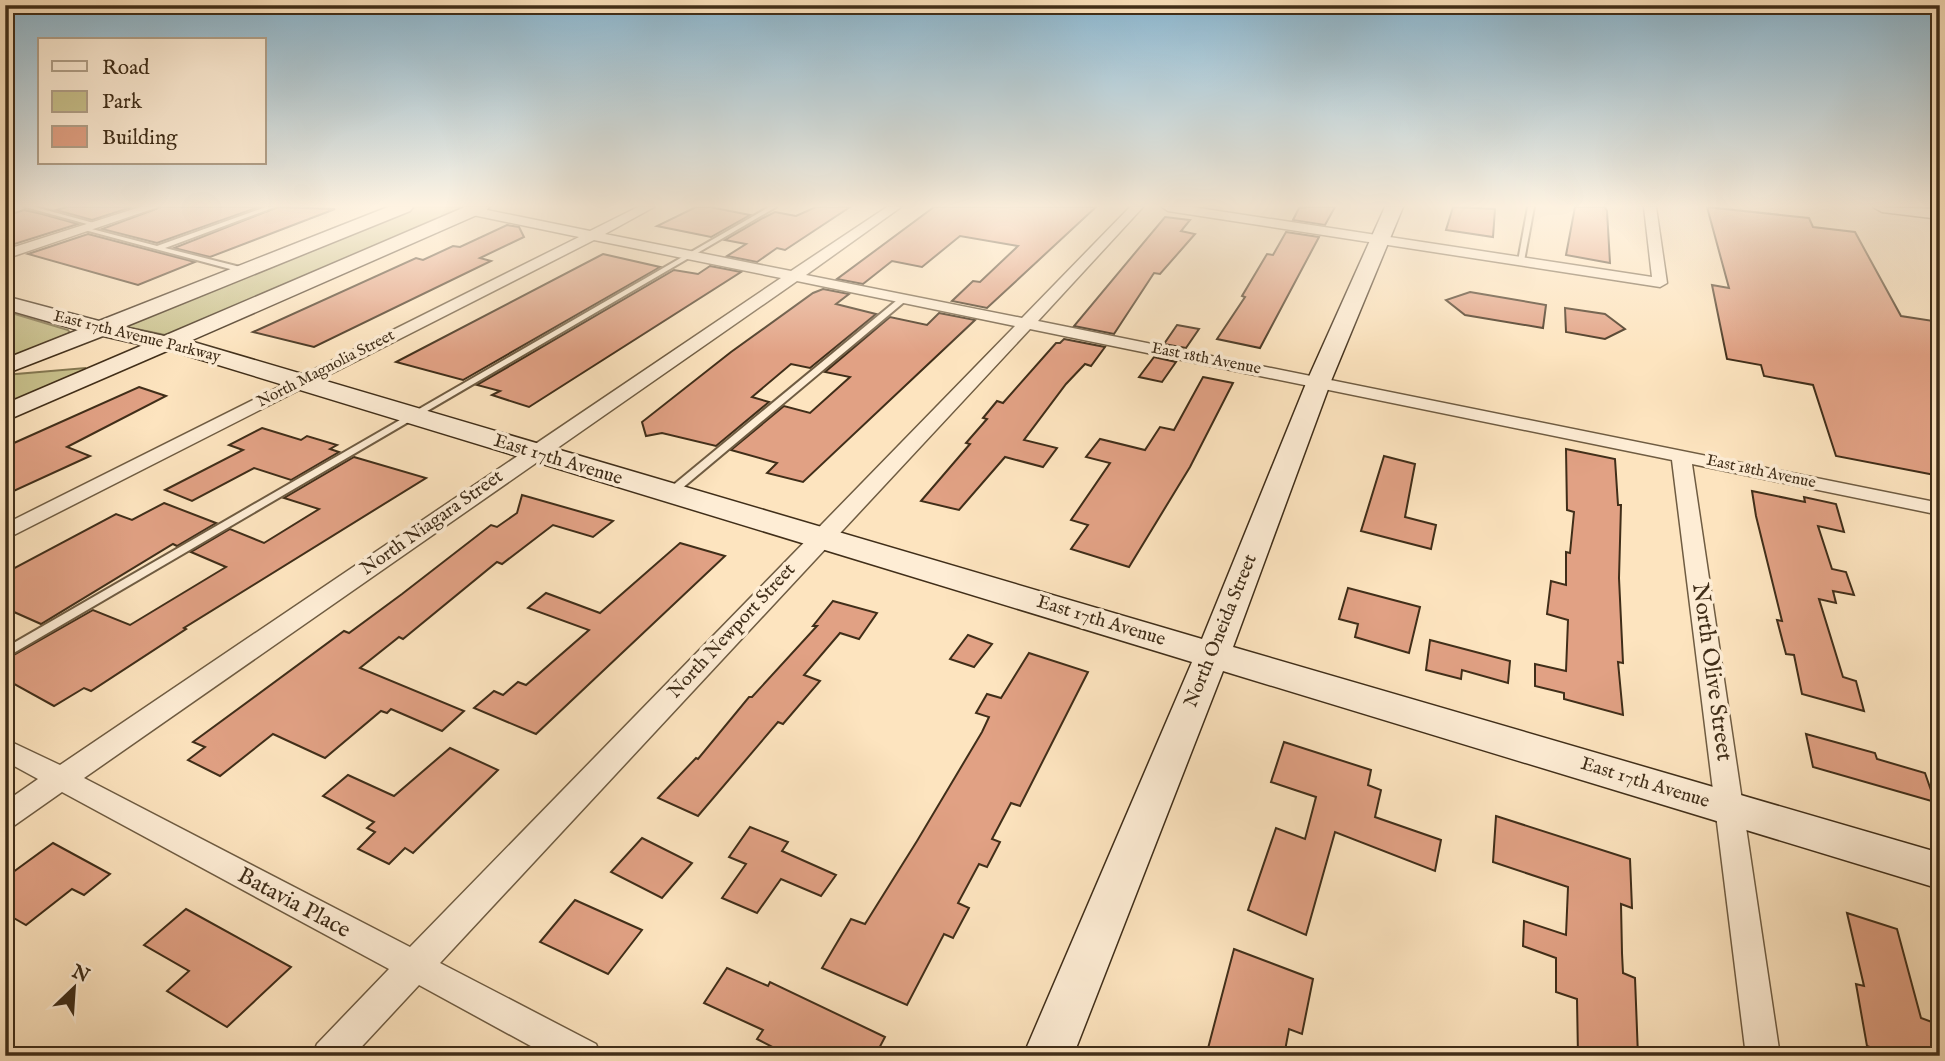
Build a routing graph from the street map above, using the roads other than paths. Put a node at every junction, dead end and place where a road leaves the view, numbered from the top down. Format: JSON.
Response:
{"nodes":[{"id":1,"x":191,"y":257,"type":"edge"},
{"id":2,"x":281,"y":257,"type":"edge"},
{"id":3,"x":366,"y":257,"type":"edge"},
{"id":4,"x":549,"y":257,"type":"edge"},
{"id":5,"x":688,"y":257,"type":"edge"},
{"id":6,"x":698,"y":257,"type":"edge"},
{"id":7,"x":823,"y":257,"type":"edge"},
{"id":8,"x":1090,"y":257,"type":"edge"},
{"id":9,"x":1372,"y":257,"type":"edge"},
{"id":10,"x":1492,"y":257,"type":"edge"},
{"id":11,"x":1522,"y":257,"type":"edge"},
{"id":12,"x":1657,"y":257,"type":"edge"},
{"id":13,"x":1521,"y":261,"type":"junction"},
{"id":14,"x":245,"y":271,"type":"junction"},
{"id":15,"x":794,"y":276,"type":"junction"},
{"id":16,"x":905,"y":298,"type":"junction"},
{"id":17,"x":5,"y":302,"type":"edge"},
{"id":18,"x":1027,"y":323,"type":"junction"},
{"id":19,"x":100,"y":329,"type":"junction"},
{"id":20,"x":168,"y":342,"type":"junction"},
{"id":21,"x":134,"y":357,"type":"junction"},
{"id":22,"x":7,"y":366,"type":"edge"},
{"id":23,"x":263,"y":372,"type":"junction"},
{"id":24,"x":1319,"y":381,"type":"junction"},
{"id":25,"x":299,"y":382,"type":"junction"},
{"id":26,"x":5,"y":413,"type":"edge"},
{"id":27,"x":413,"y":417,"type":"junction"},
{"id":28,"x":534,"y":453,"type":"junction"},
{"id":29,"x":1681,"y":455,"type":"junction"},
{"id":30,"x":669,"y":493,"type":"junction"},
{"id":31,"x":1940,"y":509,"type":"edge"},
{"id":32,"x":5,"y":532,"type":"edge"},
{"id":33,"x":820,"y":538,"type":"junction"},
{"id":34,"x":5,"y":653,"type":"edge"},
{"id":35,"x":1213,"y":654,"type":"junction"},
{"id":36,"x":5,"y":749,"type":"edge"},
{"id":37,"x":61,"y":779,"type":"junction"},
{"id":38,"x":1731,"y":809,"type":"junction"},
{"id":39,"x":5,"y":817,"type":"edge"},
{"id":40,"x":1940,"y":871,"type":"edge"},
{"id":41,"x":415,"y":967,"type":"junction"},
{"id":42,"x":329,"y":1056,"type":"edge"},
{"id":43,"x":584,"y":1056,"type":"edge"},
{"id":44,"x":1048,"y":1056,"type":"edge"},
{"id":45,"x":1763,"y":1056,"type":"edge"}],
"edges":[{"from":1,"to":14,"type":"lane"},
{"from":2,"to":14,"type":"street"},
{"from":3,"to":20,"type":"street"},
{"from":4,"to":25,"type":"street","name":"North Magnolia Street"},
{"from":5,"to":27,"type":"lane"},
{"from":6,"to":15,"type":"street","name":"East 18th Avenue"},
{"from":7,"to":15,"type":"street","name":"North Niagara Street"},
{"from":8,"to":18,"type":"street","name":"North Newport Street"},
{"from":9,"to":24,"type":"street","name":"North Oneida Street"},
{"from":10,"to":13,"type":"street"},
{"from":11,"to":13,"type":"lane"},
{"from":12,"to":13,"type":"street"},
{"from":14,"to":19,"type":"street"},
{"from":15,"to":16,"type":"street","name":"East 18th Avenue"},
{"from":15,"to":28,"type":"street","name":"North Niagara Street"},
{"from":16,"to":18,"type":"street","name":"East 18th Avenue"},
{"from":16,"to":30,"type":"lane"},
{"from":17,"to":19,"type":"street","name":"East 17th Avenue Parkway"},
{"from":18,"to":24,"type":"street","name":"East 18th Avenue"},
{"from":18,"to":33,"type":"street","name":"North Newport Street"},
{"from":19,"to":20,"type":"street","name":"East 17th Avenue Parkway"},
{"from":19,"to":22,"type":"street"},
{"from":20,"to":21,"type":"street"},
{"from":20,"to":23,"type":"street","name":"East 17th Avenue Parkway"},
{"from":21,"to":22,"type":"street","name":"East 17th Avenue Parkway"},
{"from":21,"to":23,"type":"street","name":"East 17th Avenue Parkway"},
{"from":21,"to":26,"type":"street"},
{"from":23,"to":25,"type":"street","name":"East 17th Avenue"},
{"from":24,"to":29,"type":"street","name":"East 18th Avenue"},
{"from":24,"to":35,"type":"street","name":"North Oneida Street"},
{"from":25,"to":27,"type":"street","name":"East 17th Avenue"},
{"from":25,"to":32,"type":"street","name":"North Magnolia Street"},
{"from":27,"to":28,"type":"street","name":"East 17th Avenue"},
{"from":27,"to":34,"type":"lane"},
{"from":28,"to":30,"type":"street","name":"East 17th Avenue"},
{"from":28,"to":37,"type":"street","name":"North Niagara Street"},
{"from":29,"to":31,"type":"street","name":"East 18th Avenue"},
{"from":29,"to":38,"type":"street","name":"North Olive Street"},
{"from":30,"to":33,"type":"street","name":"East 17th Avenue"},
{"from":33,"to":35,"type":"street","name":"East 17th Avenue"},
{"from":33,"to":41,"type":"street","name":"North Newport Street"},
{"from":35,"to":38,"type":"street","name":"East 17th Avenue"},
{"from":35,"to":44,"type":"street","name":"North Oneida Street"},
{"from":36,"to":37,"type":"street","name":"Batavia Place"},
{"from":37,"to":39,"type":"street","name":"North Niagara Street"},
{"from":37,"to":41,"type":"street","name":"Batavia Place"},
{"from":38,"to":40,"type":"street","name":"East 17th Avenue"},
{"from":38,"to":45,"type":"street","name":"North Olive Street"},
{"from":41,"to":42,"type":"street","name":"North Newport Street"},
{"from":41,"to":43,"type":"street","name":"Batavia Place"}]}
